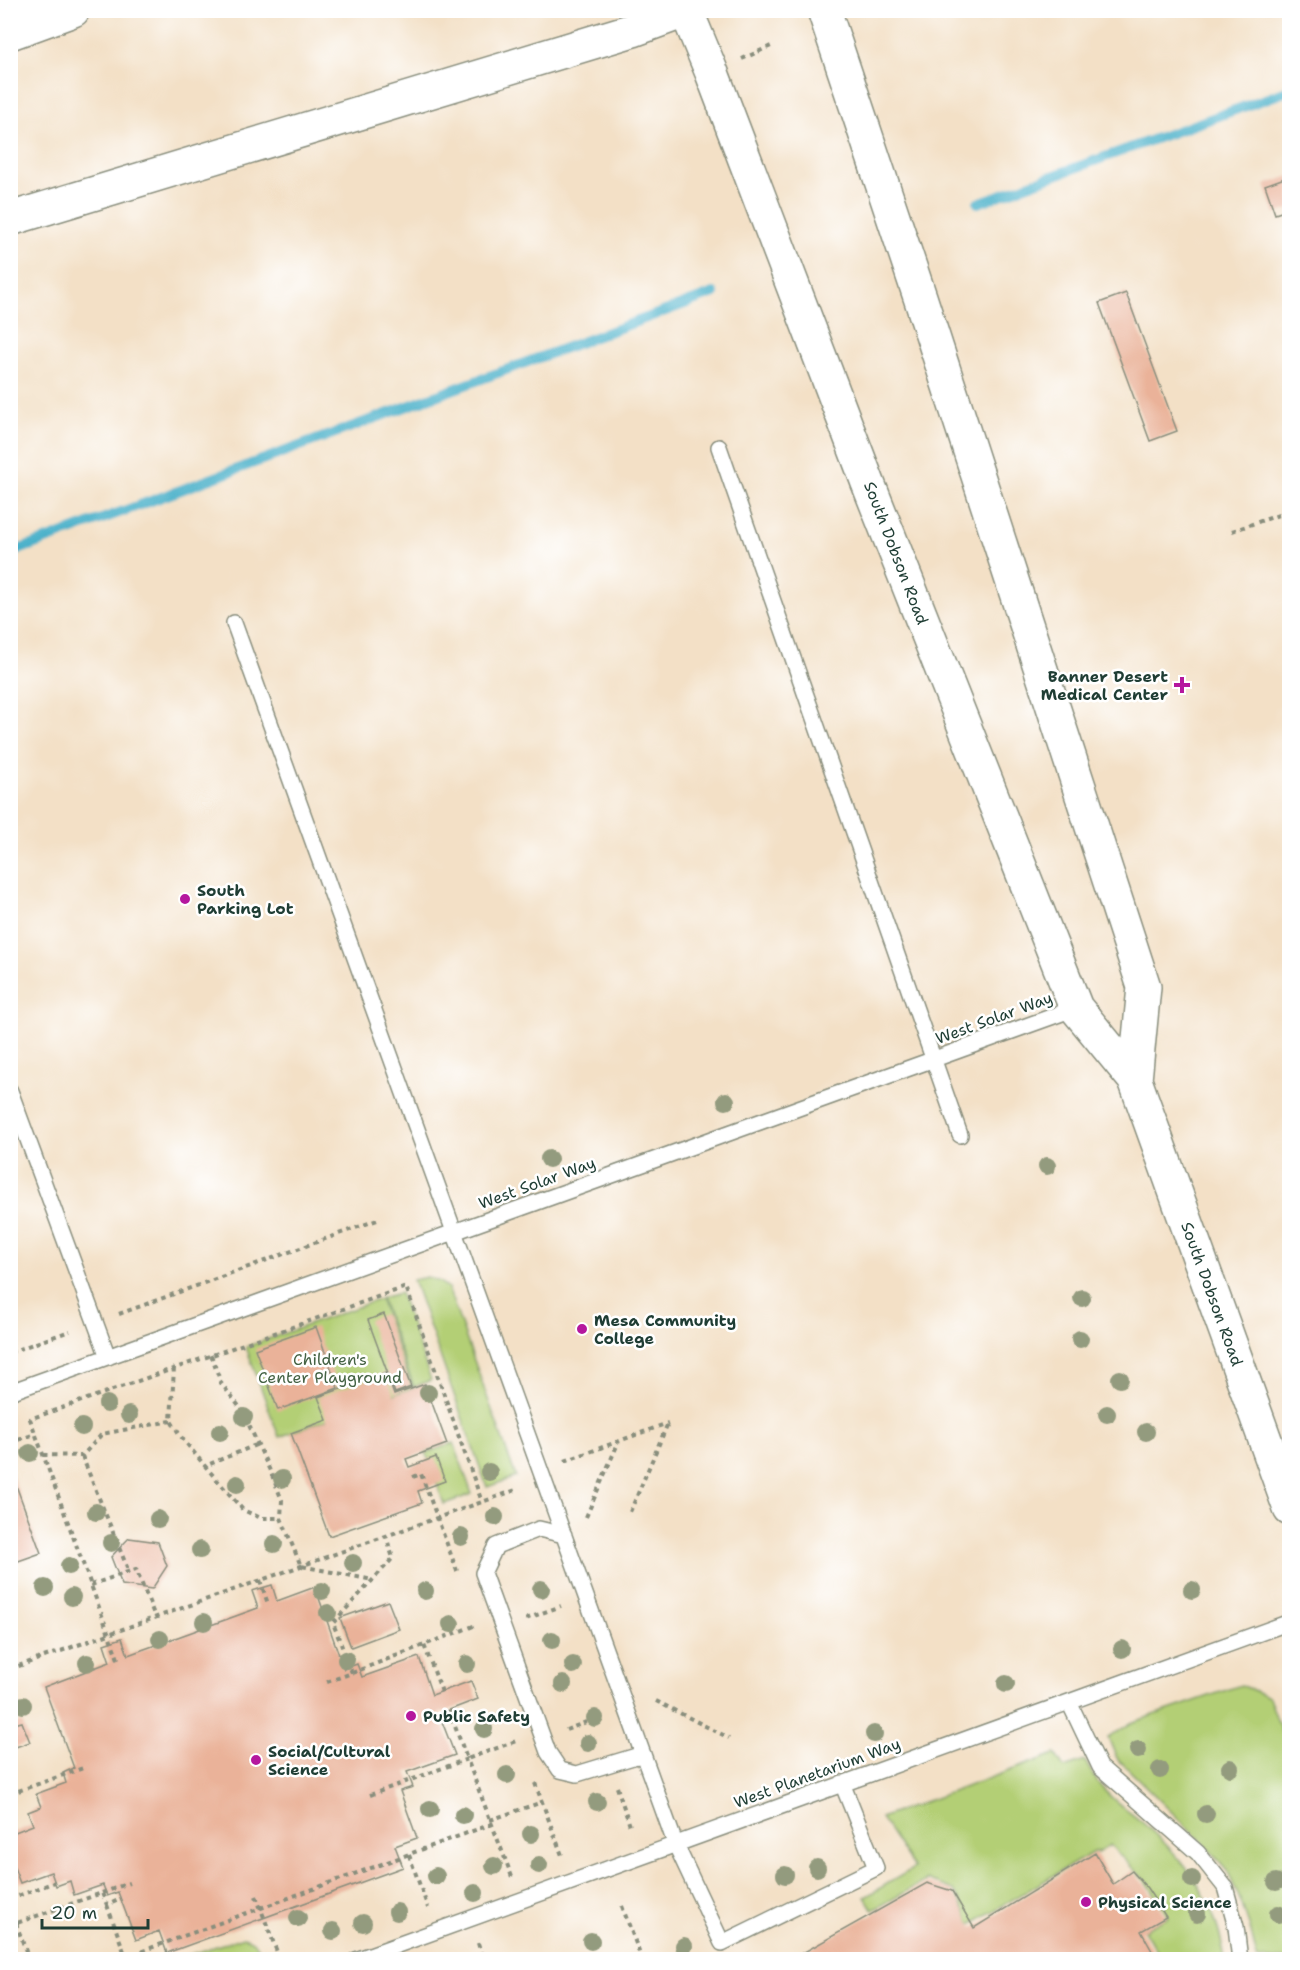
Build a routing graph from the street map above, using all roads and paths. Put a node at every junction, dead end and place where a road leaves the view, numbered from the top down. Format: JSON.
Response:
{"nodes":[{"id":1,"x":73,"y":10,"type":"edge"},
{"id":2,"x":824,"y":10,"type":"edge"},
{"id":3,"x":687,"y":11,"type":"edge"},
{"id":4,"x":10,"y":33,"type":"edge"},
{"id":5,"x":771,"y":46,"type":"dead end"},
{"id":6,"x":739,"y":61,"type":"dead end"},
{"id":7,"x":10,"y":219,"type":"edge"},
{"id":8,"x":720,"y":447,"type":"dead end"},
{"id":9,"x":1290,"y":511,"type":"edge"},
{"id":10,"x":1232,"y":531,"type":"dead end"},
{"id":11,"x":234,"y":623,"type":"dead end"},
{"id":12,"x":1076,"y":1008,"type":"junction"},
{"id":13,"x":934,"y":1059,"type":"junction"},
{"id":14,"x":1134,"y":1080,"type":"junction"},
{"id":15,"x":10,"y":1091,"type":"edge"},
{"id":16,"x":960,"y":1135,"type":"dead end"},
{"id":17,"x":380,"y":1219,"type":"dead end"},
{"id":18,"x":454,"y":1232,"type":"junction"},
{"id":19,"x":119,"y":1314,"type":"dead end"},
{"id":20,"x":70,"y":1331,"type":"dead end"},
{"id":21,"x":10,"y":1352,"type":"edge"},
{"id":22,"x":211,"y":1355,"type":"junction"},
{"id":23,"x":108,"y":1357,"type":"junction"},
{"id":24,"x":174,"y":1368,"type":"junction"},
{"id":25,"x":10,"y":1392,"type":"edge"},
{"id":26,"x":171,"y":1421,"type":"junction"},
{"id":27,"x":35,"y":1434,"type":"junction"},
{"id":28,"x":619,"y":1440,"type":"junction"},
{"id":29,"x":10,"y":1443,"type":"edge"},
{"id":30,"x":256,"y":1445,"type":"junction"},
{"id":31,"x":43,"y":1455,"type":"junction"},
{"id":32,"x":82,"y":1456,"type":"junction"},
{"id":33,"x":205,"y":1466,"type":"junction"},
{"id":34,"x":568,"y":1471,"type":"dead end"},
{"id":35,"x":413,"y":1477,"type":"dead end"},
{"id":36,"x":522,"y":1488,"type":"dead end"},
{"id":37,"x":482,"y":1502,"type":"junction"},
{"id":38,"x":1290,"y":1509,"type":"edge"},
{"id":39,"x":630,"y":1512,"type":"dead end"},
{"id":40,"x":281,"y":1518,"type":"junction"},
{"id":41,"x":437,"y":1518,"type":"junction"},
{"id":42,"x":585,"y":1519,"type":"dead end"},
{"id":43,"x":564,"y":1535,"type":"junction"},
{"id":44,"x":386,"y":1536,"type":"junction"},
{"id":45,"x":301,"y":1566,"type":"junction"},
{"id":46,"x":129,"y":1572,"type":"junction"},
{"id":47,"x":458,"y":1573,"type":"dead end"},
{"id":48,"x":260,"y":1580,"type":"junction"},
{"id":49,"x":373,"y":1580,"type":"junction"},
{"id":50,"x":91,"y":1585,"type":"junction"},
{"id":51,"x":586,"y":1596,"type":"junction"},
{"id":52,"x":268,"y":1604,"type":"dead end"},
{"id":53,"x":154,"y":1617,"type":"junction"},
{"id":54,"x":1290,"y":1622,"type":"edge"},
{"id":55,"x":477,"y":1625,"type":"dead end"},
{"id":56,"x":503,"y":1627,"type":"junction"},
{"id":57,"x":109,"y":1633,"type":"junction"},
{"id":58,"x":424,"y":1645,"type":"junction"},
{"id":59,"x":118,"y":1659,"type":"dead end"},
{"id":60,"x":10,"y":1669,"type":"edge"},
{"id":61,"x":352,"y":1674,"type":"junction"},
{"id":62,"x":327,"y":1682,"type":"dead end"},
{"id":63,"x":442,"y":1692,"type":"dead end"},
{"id":64,"x":656,"y":1701,"type":"dead end"},
{"id":65,"x":1069,"y":1702,"type":"junction"},
{"id":66,"x":625,"y":1706,"type":"junction"},
{"id":67,"x":449,"y":1710,"type":"dead end"},
{"id":68,"x":729,"y":1738,"type":"dead end"},
{"id":69,"x":519,"y":1739,"type":"dead end"},
{"id":70,"x":543,"y":1739,"type":"junction"},
{"id":71,"x":643,"y":1754,"type":"junction"},
{"id":72,"x":467,"y":1759,"type":"junction"},
{"id":73,"x":609,"y":1765,"type":"junction"},
{"id":74,"x":86,"y":1767,"type":"dead end"},
{"id":75,"x":842,"y":1783,"type":"junction"},
{"id":76,"x":10,"y":1794,"type":"edge"},
{"id":77,"x":370,"y":1796,"type":"dead end"},
{"id":78,"x":542,"y":1802,"type":"dead end"},
{"id":79,"x":491,"y":1822,"type":"junction"},
{"id":80,"x":630,"y":1826,"type":"dead end"},
{"id":81,"x":675,"y":1843,"type":"junction"},
{"id":82,"x":409,"y":1855,"type":"junction"},
{"id":83,"x":55,"y":1882,"type":"dead end"},
{"id":84,"x":129,"y":1883,"type":"dead end"},
{"id":85,"x":102,"y":1893,"type":"junction"},
{"id":86,"x":256,"y":1896,"type":"dead end"},
{"id":87,"x":10,"y":1899,"type":"edge"},
{"id":88,"x":121,"y":1899,"type":"dead end"},
{"id":89,"x":520,"y":1900,"type":"junction"},
{"id":90,"x":107,"y":1905,"type":"junction"},
{"id":91,"x":10,"y":1906,"type":"edge"},
{"id":92,"x":622,"y":1906,"type":"dead end"},
{"id":93,"x":260,"y":1908,"type":"junction"},
{"id":94,"x":17,"y":1923,"type":"junction"},
{"id":95,"x":10,"y":1927,"type":"edge"},
{"id":96,"x":436,"y":1930,"type":"junction"},
{"id":97,"x":29,"y":1959,"type":"edge"},
{"id":98,"x":280,"y":1959,"type":"edge"},
{"id":99,"x":356,"y":1959,"type":"edge"},
{"id":100,"x":642,"y":1959,"type":"edge"},
{"id":101,"x":1240,"y":1959,"type":"edge"}],
"edges":[{"from":1,"to":4,"type":"main road"},
{"from":2,"to":14,"type":"main road","name":"South Dobson Road"},
{"from":3,"to":7,"type":"main road"},
{"from":3,"to":12,"type":"main road","name":"South Dobson Road"},
{"from":5,"to":6,"type":"path"},
{"from":8,"to":13,"type":"lane"},
{"from":9,"to":10,"type":"path"},
{"from":11,"to":18,"type":"lane"},
{"from":12,"to":13,"type":"lane","name":"West Solar Way"},
{"from":12,"to":14,"type":"main road","name":"South Dobson Road"},
{"from":13,"to":16,"type":"lane"},
{"from":13,"to":18,"type":"lane","name":"West Solar Way"},
{"from":14,"to":38,"type":"main road","name":"South Dobson Road"},
{"from":15,"to":23,"type":"lane"},
{"from":17,"to":19,"type":"path"},
{"from":18,"to":23,"type":"lane","name":"West Solar Way"},
{"from":18,"to":43,"type":"lane"},
{"from":20,"to":21,"type":"path"},
{"from":22,"to":24,"type":"path"},
{"from":22,"to":30,"type":"path"},
{"from":22,"to":37,"type":"path"},
{"from":23,"to":25,"type":"lane","name":"West Solar Way"},
{"from":24,"to":26,"type":"path"},
{"from":24,"to":27,"type":"path"},
{"from":26,"to":32,"type":"path"},
{"from":26,"to":33,"type":"path"},
{"from":27,"to":29,"type":"path"},
{"from":27,"to":31,"type":"path"},
{"from":28,"to":34,"type":"path"},
{"from":28,"to":39,"type":"path"},
{"from":28,"to":42,"type":"path"},
{"from":30,"to":33,"type":"path"},
{"from":30,"to":40,"type":"path"},
{"from":31,"to":32,"type":"path"},
{"from":31,"to":50,"type":"path"},
{"from":32,"to":46,"type":"path"},
{"from":33,"to":40,"type":"path"},
{"from":35,"to":41,"type":"path"},
{"from":36,"to":37,"type":"path"},
{"from":37,"to":41,"type":"path"},
{"from":40,"to":45,"type":"path"},
{"from":41,"to":44,"type":"path"},
{"from":41,"to":47,"type":"path"},
{"from":43,"to":51,"type":"lane"},
{"from":43,"to":56,"type":"lane"},
{"from":44,"to":45,"type":"path"},
{"from":44,"to":49,"type":"path"},
{"from":45,"to":48,"type":"path"},
{"from":45,"to":49,"type":"path"},
{"from":46,"to":50,"type":"path"},
{"from":46,"to":53,"type":"path"},
{"from":48,"to":52,"type":"path"},
{"from":48,"to":53,"type":"path"},
{"from":49,"to":61,"type":"path"},
{"from":50,"to":57,"type":"path"},
{"from":51,"to":56,"type":"path"},
{"from":51,"to":66,"type":"lane"},
{"from":53,"to":57,"type":"path"},
{"from":54,"to":65,"type":"lane","name":"West Planetarium Way"},
{"from":55,"to":58,"type":"path"},
{"from":56,"to":70,"type":"lane"},
{"from":57,"to":59,"type":"path"},
{"from":57,"to":60,"type":"path"},
{"from":58,"to":61,"type":"path"},
{"from":58,"to":63,"type":"path"},
{"from":61,"to":62,"type":"path"},
{"from":64,"to":68,"type":"path"},
{"from":65,"to":75,"type":"lane","name":"West Planetarium Way"},
{"from":65,"to":101,"type":"lane"},
{"from":66,"to":70,"type":"path"},
{"from":66,"to":71,"type":"lane"},
{"from":67,"to":72,"type":"path"},
{"from":69,"to":72,"type":"path"},
{"from":70,"to":73,"type":"lane"},
{"from":71,"to":73,"type":"lane"},
{"from":71,"to":81,"type":"lane"},
{"from":72,"to":77,"type":"path"},
{"from":72,"to":79,"type":"path"},
{"from":73,"to":80,"type":"path"},
{"from":74,"to":76,"type":"path"},
{"from":75,"to":81,"type":"lane","name":"West Planetarium Way"},
{"from":75,"to":81,"type":"lane"},
{"from":78,"to":79,"type":"path"},
{"from":79,"to":82,"type":"path"},
{"from":79,"to":89,"type":"path"},
{"from":81,"to":89,"type":"lane","name":"West Planetarium Way"},
{"from":82,"to":93,"type":"path"},
{"from":82,"to":96,"type":"path"},
{"from":83,"to":87,"type":"path"},
{"from":84,"to":85,"type":"path"},
{"from":85,"to":90,"type":"path"},
{"from":85,"to":94,"type":"path"},
{"from":86,"to":93,"type":"path"},
{"from":88,"to":90,"type":"path"},
{"from":89,"to":96,"type":"lane","name":"West Planetarium Way"},
{"from":90,"to":93,"type":"path"},
{"from":91,"to":94,"type":"path"},
{"from":92,"to":100,"type":"path"},
{"from":93,"to":98,"type":"path"},
{"from":94,"to":95,"type":"path"},
{"from":94,"to":97,"type":"path"},
{"from":96,"to":99,"type":"lane","name":"West Planetarium Way"}]}
